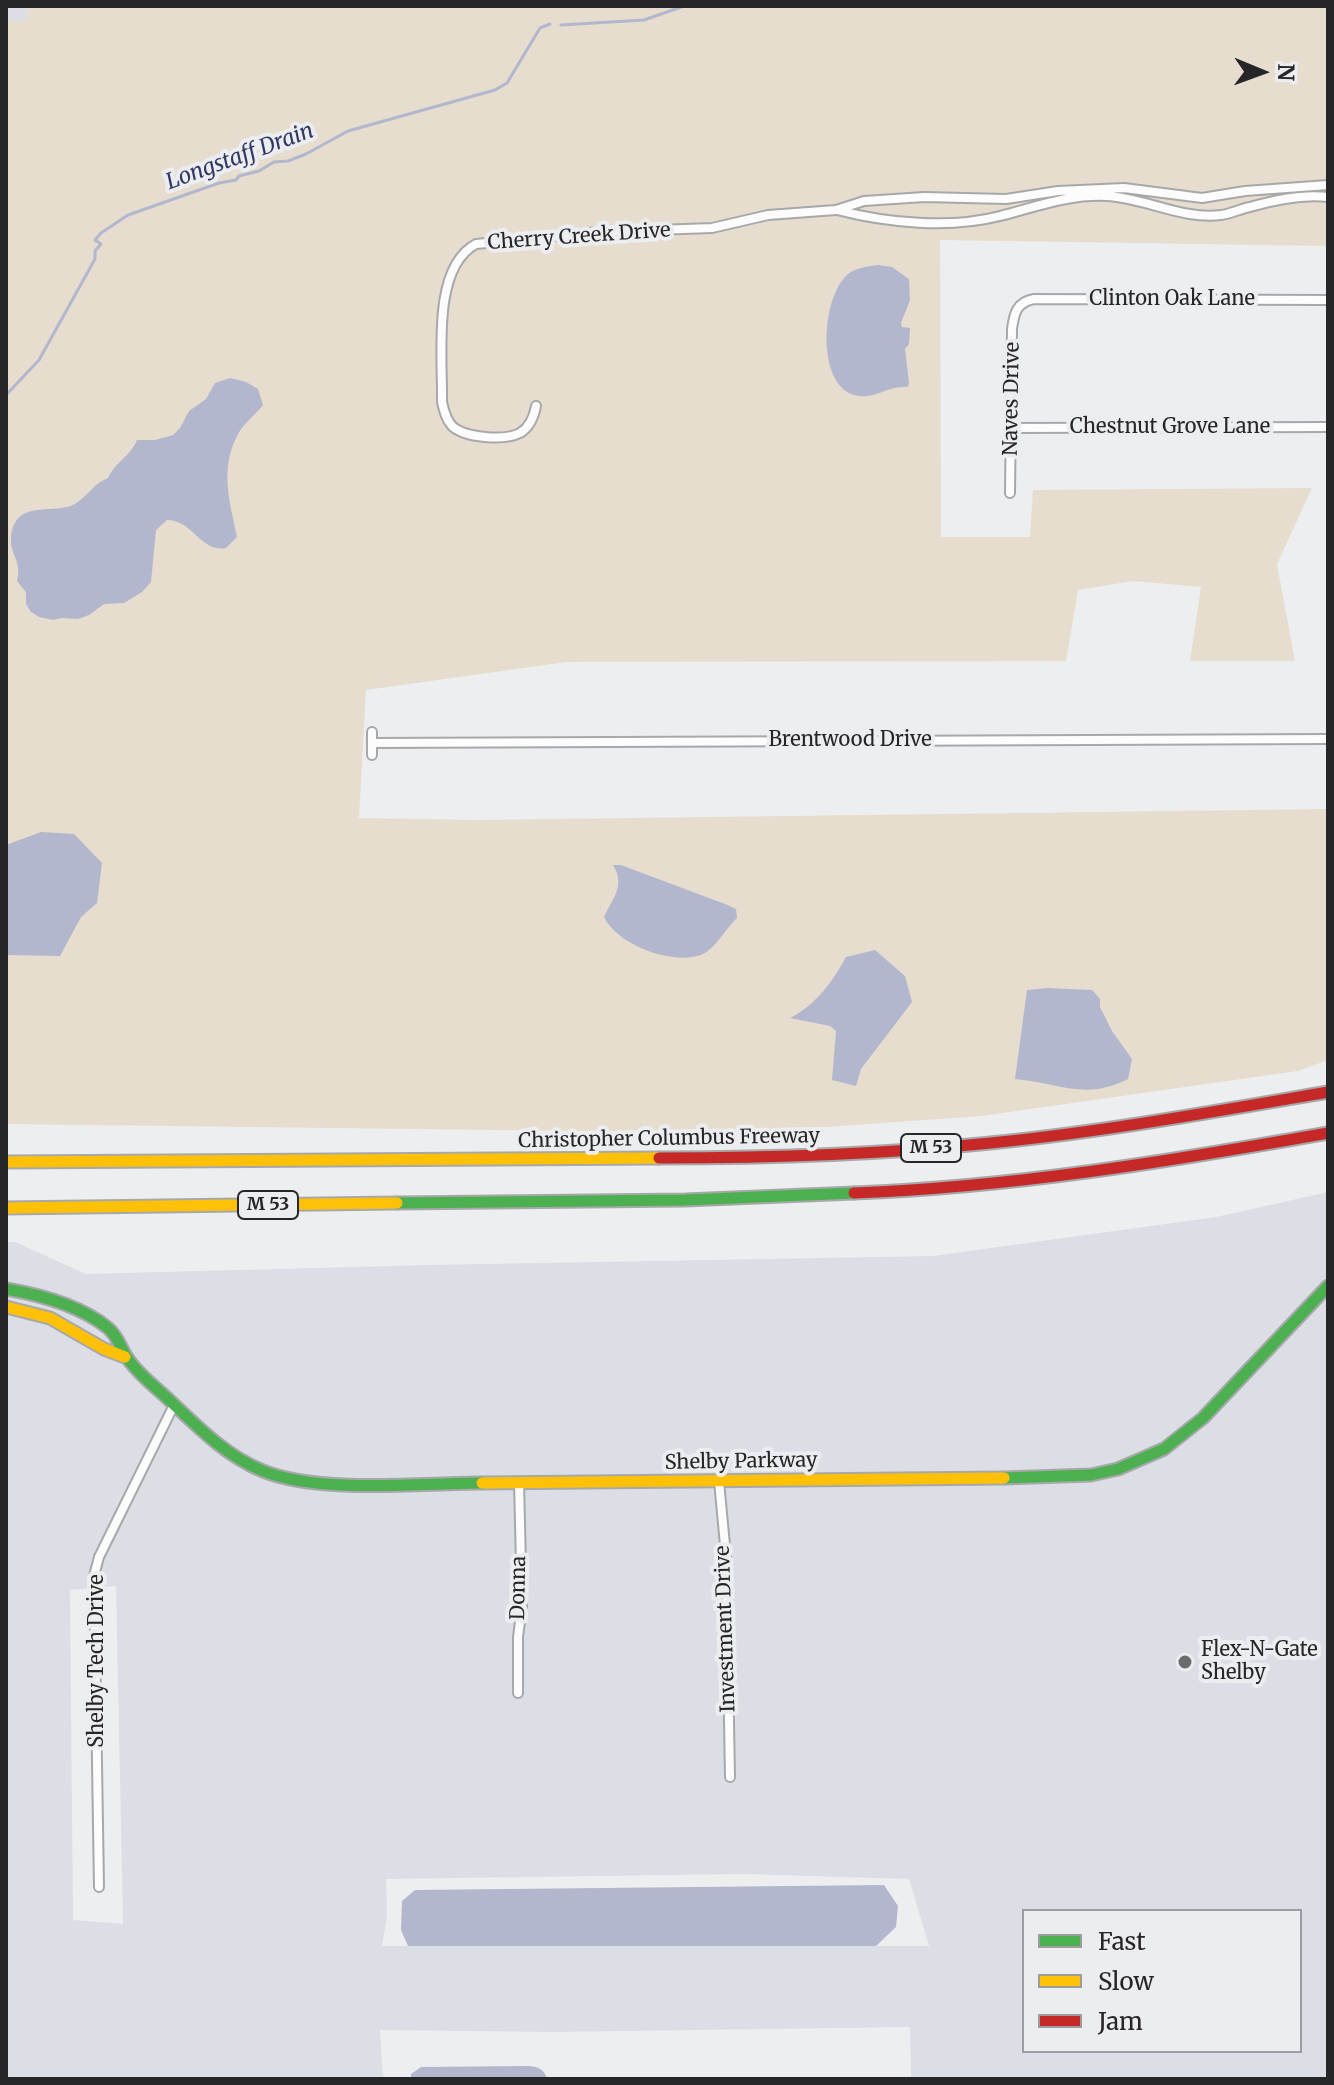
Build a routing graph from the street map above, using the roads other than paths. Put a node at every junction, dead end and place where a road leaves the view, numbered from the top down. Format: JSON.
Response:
{"nodes":[{"id":1,"x":1328,"y":185,"type":"edge"},
{"id":2,"x":1301,"y":193,"type":"junction"},
{"id":3,"x":1064,"y":194,"type":"junction"},
{"id":4,"x":1328,"y":197,"type":"edge"},
{"id":5,"x":889,"y":199,"type":"junction"},
{"id":6,"x":836,"y":210,"type":"junction"},
{"id":7,"x":890,"y":219,"type":"junction"},
{"id":8,"x":1328,"y":300,"type":"edge"},
{"id":9,"x":1019,"y":306,"type":"joint"},
{"id":10,"x":536,"y":406,"type":"dead end"},
{"id":11,"x":1328,"y":427,"type":"edge"},
{"id":12,"x":1011,"y":428,"type":"junction"},
{"id":13,"x":1010,"y":493,"type":"dead end"},
{"id":14,"x":372,"y":732,"type":"dead end"},
{"id":15,"x":1328,"y":739,"type":"edge"},
{"id":16,"x":372,"y":743,"type":"junction"},
{"id":17,"x":372,"y":755,"type":"dead end"},
{"id":18,"x":1328,"y":1092,"type":"edge"},
{"id":19,"x":1328,"y":1133,"type":"edge"},
{"id":20,"x":6,"y":1162,"type":"edge"},
{"id":21,"x":6,"y":1208,"type":"edge"},
{"id":22,"x":1328,"y":1286,"type":"edge"},
{"id":23,"x":6,"y":1289,"type":"edge"},
{"id":24,"x":25,"y":1292,"type":"junction"},
{"id":25,"x":8,"y":1307,"type":"edge"},
{"id":26,"x":125,"y":1357,"type":"junction"},
{"id":27,"x":174,"y":1405,"type":"junction"},
{"id":28,"x":719,"y":1481,"type":"junction"},
{"id":29,"x":519,"y":1482,"type":"junction"},
{"id":30,"x":518,"y":1693,"type":"dead end"},
{"id":31,"x":730,"y":1777,"type":"dead end"},
{"id":32,"x":99,"y":1887,"type":"dead end"}],
"edges":[{"from":1,"to":2,"type":"street","name":"Cherry Creek Drive"},
{"from":2,"to":3,"type":"street","name":"Cherry Creek Drive"},
{"from":2,"to":3,"type":"street","name":"Cherry Creek Drive"},
{"from":2,"to":4,"type":"street","name":"Cherry Creek Drive"},
{"from":3,"to":5,"type":"street","name":"Cherry Creek Drive"},
{"from":3,"to":7,"type":"street","name":"Cherry Creek Drive"},
{"from":5,"to":6,"type":"street","name":"Cherry Creek Drive"},
{"from":5,"to":7,"type":"street"},
{"from":6,"to":7,"type":"street","name":"Cherry Creek Drive"},
{"from":6,"to":10,"type":"street","name":"Cherry Creek Drive"},
{"from":8,"to":9,"type":"street","name":"Clinton Oak Lane"},
{"from":9,"to":12,"type":"street","name":"Naves Drive"},
{"from":11,"to":12,"type":"street","name":"Chestnut Grove Lane"},
{"from":12,"to":13,"type":"street","name":"Naves Drive"},
{"from":14,"to":16,"type":"street"},
{"from":15,"to":16,"type":"street","name":"Brentwood Drive"},
{"from":16,"to":17,"type":"street"},
{"from":18,"to":20,"type":"main road","name":"Christopher Columbus Freeway","number":"M 53"},
{"from":19,"to":21,"type":"main road","number":"M 53"},
{"from":22,"to":28,"type":"main road","name":"Shelby Parkway"},
{"from":23,"to":24,"type":"main road","name":"Shelby Parkway"},
{"from":24,"to":25,"type":"main road"},
{"from":24,"to":26,"type":"main road","name":"Shelby Parkway"},
{"from":25,"to":26,"type":"main road","name":"Shelby Parkway"},
{"from":26,"to":27,"type":"main road","name":"Shelby Parkway"},
{"from":27,"to":29,"type":"main road","name":"Shelby Parkway"},
{"from":27,"to":32,"type":"street","name":"Shelby Tech Drive"},
{"from":28,"to":29,"type":"main road","name":"Shelby Parkway"},
{"from":28,"to":31,"type":"street","name":"Investment Drive"},
{"from":29,"to":30,"type":"street","name":"Donna"}]}
